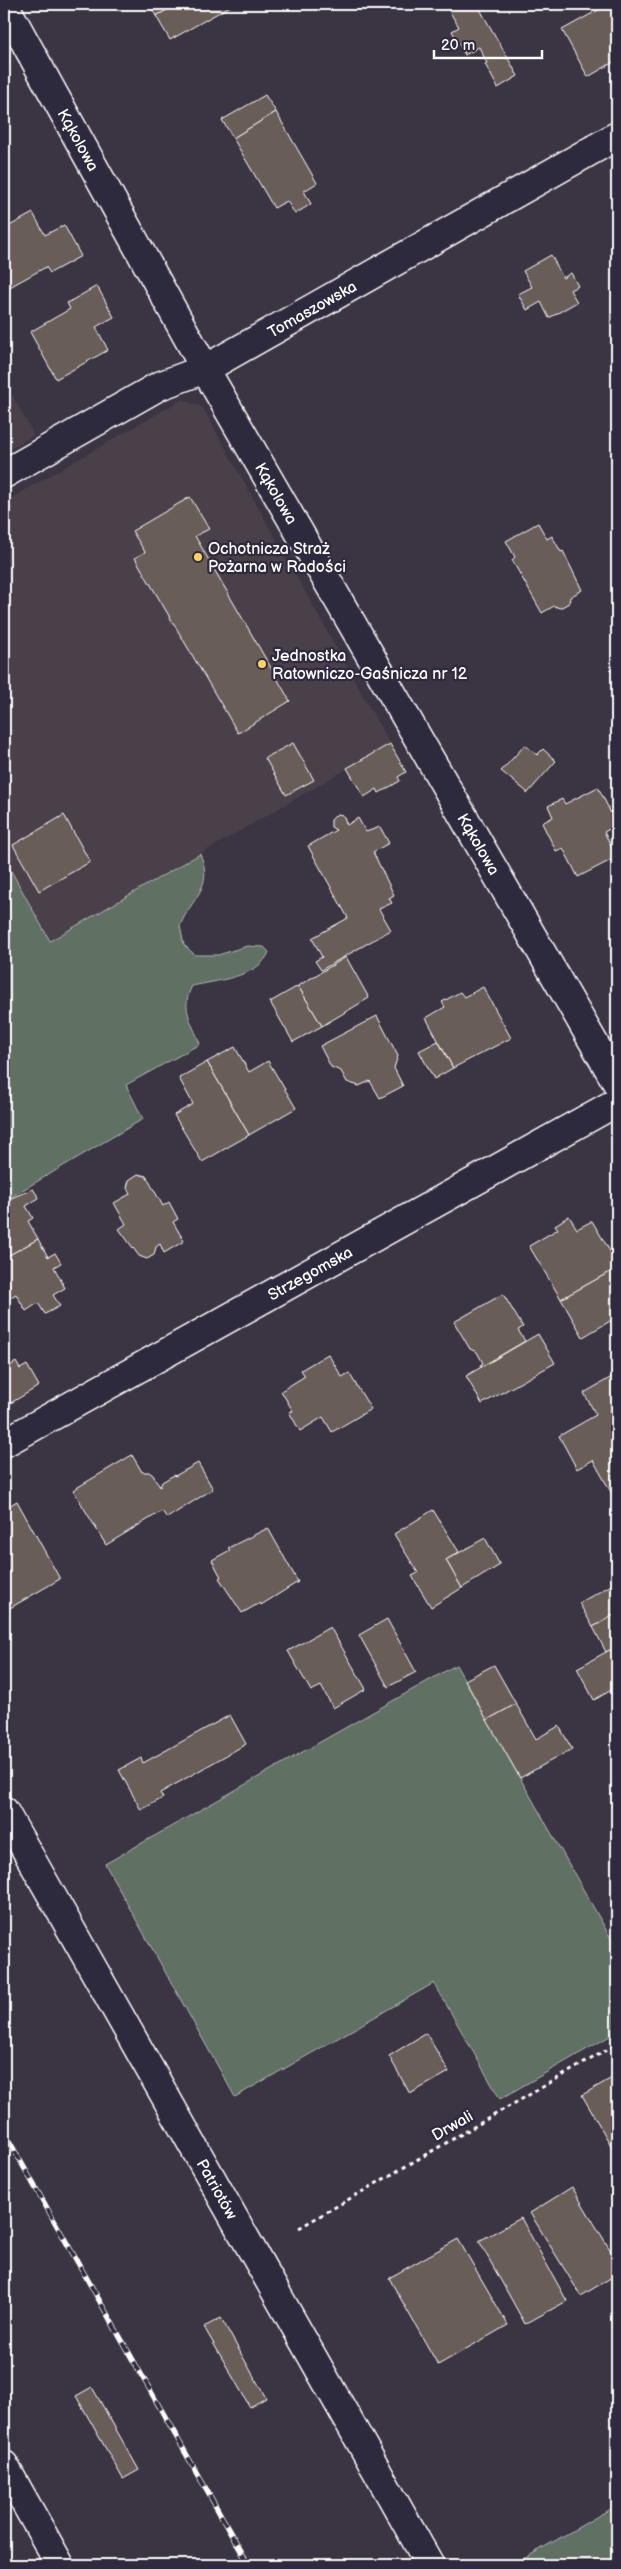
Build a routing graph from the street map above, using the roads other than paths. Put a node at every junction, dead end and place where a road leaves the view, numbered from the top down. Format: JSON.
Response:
{"nodes":[{"id":1,"x":4,"y":4,"type":"edge"},
{"id":2,"x":617,"y":136,"type":"edge"},
{"id":3,"x":205,"y":369,"type":"junction"},
{"id":4,"x":4,"y":474,"type":"edge"},
{"id":5,"x":617,"y":1083,"type":"edge"},
{"id":6,"x":617,"y":1102,"type":"edge"},
{"id":7,"x":4,"y":1443,"type":"edge"},
{"id":8,"x":4,"y":1812,"type":"edge"},
{"id":9,"x":4,"y":2465,"type":"edge"},
{"id":10,"x":60,"y":2565,"type":"edge"},
{"id":11,"x":430,"y":2565,"type":"edge"}],
"edges":[{"from":1,"to":3,"type":"street","name":"Kąkolowa"},
{"from":2,"to":3,"type":"street","name":"Tomaszowska"},
{"from":3,"to":4,"type":"street","name":"Tomaszowska"},
{"from":3,"to":5,"type":"street","name":"Kąkolowa"},
{"from":6,"to":7,"type":"street","name":"Strzegomska"},
{"from":8,"to":11,"type":"street","name":"Patriotów"},
{"from":9,"to":10,"type":"street"}]}
